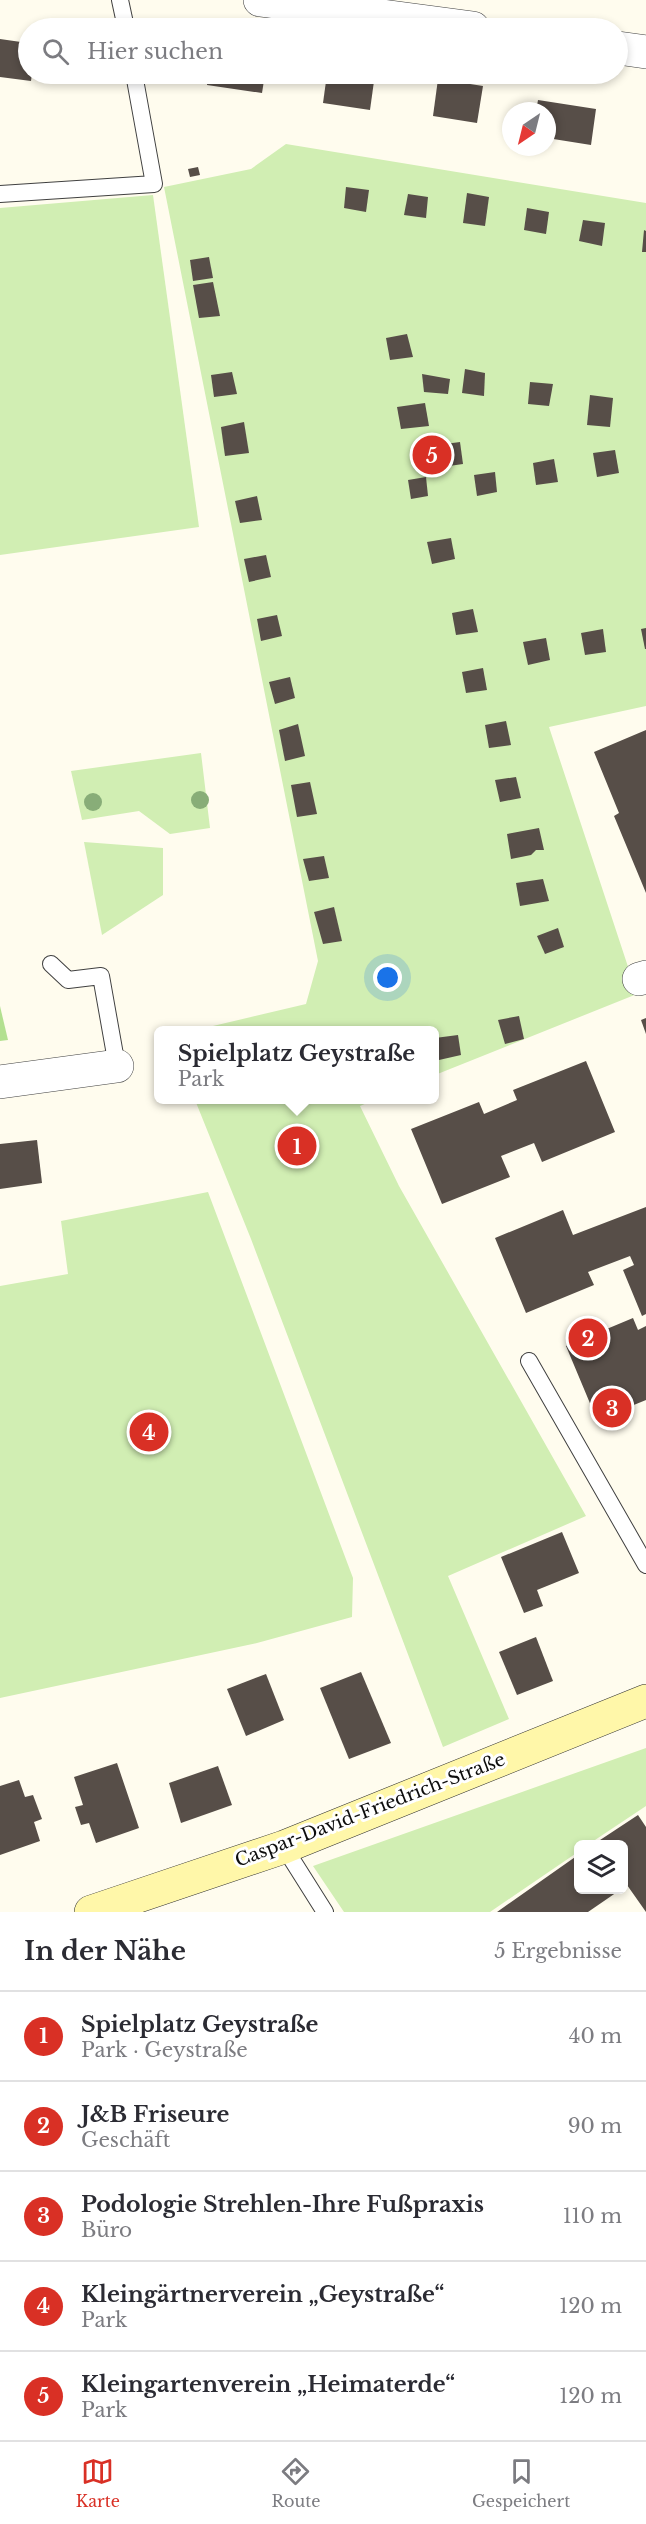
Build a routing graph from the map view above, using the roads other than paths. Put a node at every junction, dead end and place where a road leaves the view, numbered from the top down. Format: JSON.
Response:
{"nodes":[{"id":1,"x":120,"y":0,"type":"edge"},
{"id":2,"x":260,"y":0,"type":"edge"},
{"id":3,"x":124,"y":18,"type":"edge"},
{"id":4,"x":397,"y":18,"type":"edge"},
{"id":5,"x":628,"y":49,"type":"edge"},
{"id":6,"x":646,"y":52,"type":"edge"},
{"id":7,"x":136,"y":84,"type":"edge"},
{"id":8,"x":0,"y":195,"type":"edge"},
{"id":9,"x":51,"y":964,"type":"dead end"},
{"id":10,"x":117,"y":1066,"type":"joint"},
{"id":11,"x":0,"y":1082,"type":"edge"},
{"id":12,"x":529,"y":1361,"type":"dead end"},
{"id":13,"x":646,"y":1566,"type":"edge"},
{"id":14,"x":646,"y":1701,"type":"edge"},
{"id":15,"x":284,"y":1847,"type":"junction"},
{"id":16,"x":91,"y":1912,"type":"edge"},
{"id":17,"x":325,"y":1912,"type":"edge"}],
"edges":[{"from":1,"to":3,"type":"lane"},
{"from":2,"to":4,"type":"street"},
{"from":5,"to":6,"type":"street"},
{"from":7,"to":8,"type":"lane"},
{"from":9,"to":10,"type":"lane"},
{"from":10,"to":11,"type":"street"},
{"from":12,"to":13,"type":"lane"},
{"from":14,"to":15,"type":"street","name":"Caspar-David-Friedrich-Straße"},
{"from":15,"to":16,"type":"street","name":"Caspar-David-Friedrich-Straße"},
{"from":15,"to":17,"type":"lane"}]}
